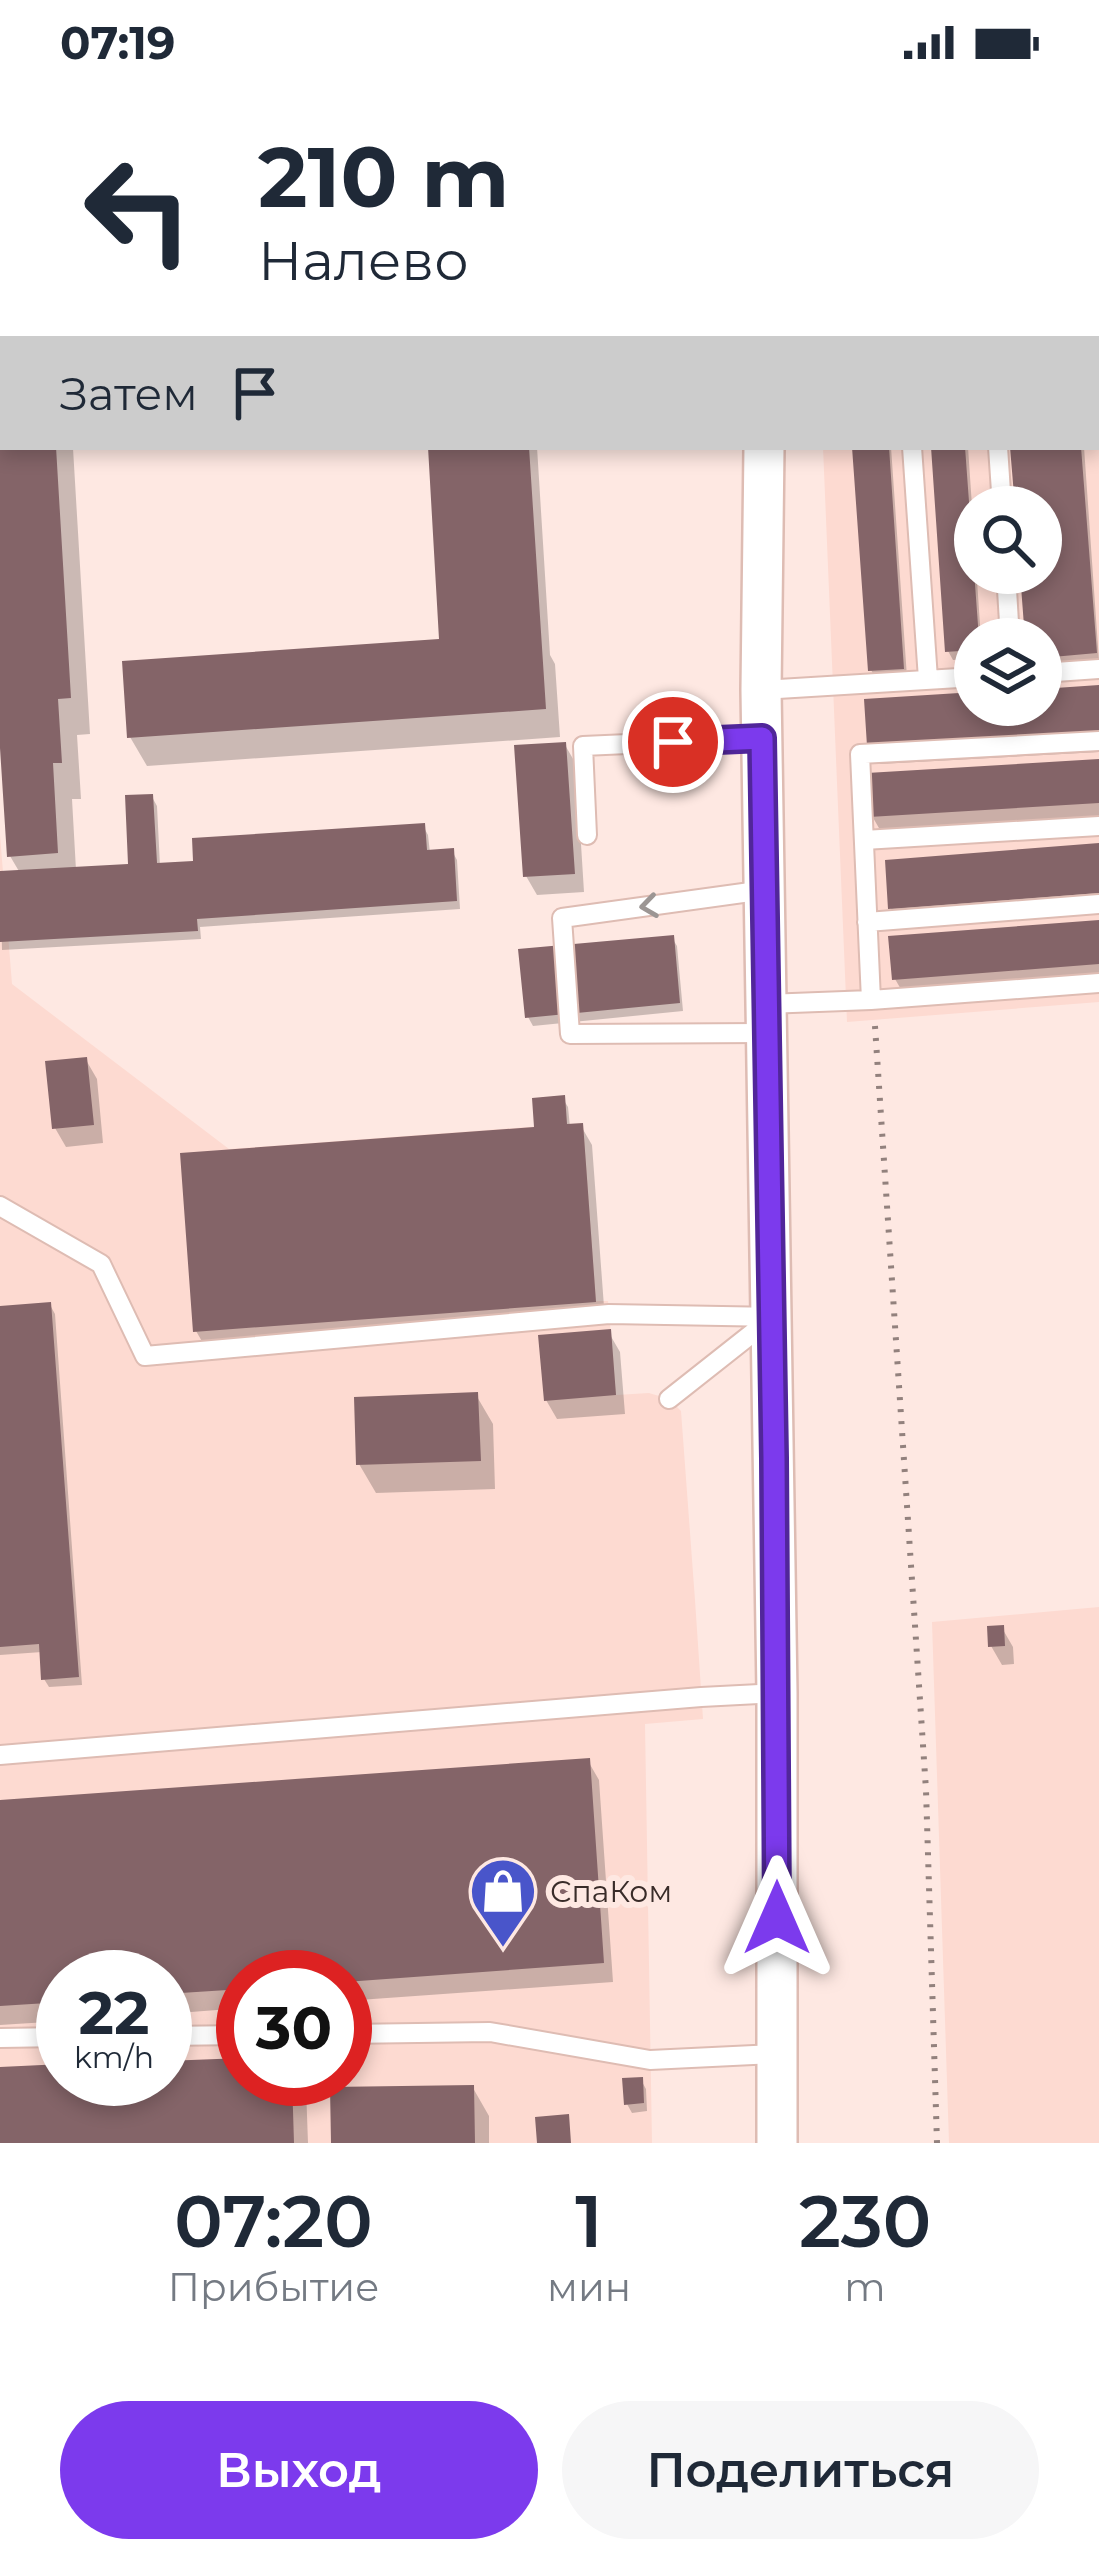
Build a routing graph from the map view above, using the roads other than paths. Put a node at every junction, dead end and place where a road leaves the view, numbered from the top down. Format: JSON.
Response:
{"nodes":[{"id":1,"x":764,"y":450,"type":"edge"},
{"id":2,"x":912,"y":450,"type":"edge"},
{"id":3,"x":998,"y":450,"type":"edge"},
{"id":4,"x":1001,"y":486,"type":"edge"},
{"id":5,"x":1099,"y":669,"type":"edge"},
{"id":6,"x":1062,"y":672,"type":"edge"},
{"id":7,"x":954,"y":677,"type":"edge"},
{"id":8,"x":928,"y":679,"type":"junction"},
{"id":9,"x":761,"y":690,"type":"junction"},
{"id":10,"x":762,"y":738,"type":"junction"},
{"id":11,"x":1099,"y":741,"type":"edge"},
{"id":12,"x":1099,"y":826,"type":"edge"},
{"id":13,"x":587,"y":835,"type":"dead end"},
{"id":14,"x":864,"y":840,"type":"junction"},
{"id":15,"x":765,"y":890,"type":"junction"},
{"id":16,"x":1099,"y":904,"type":"edge"},
{"id":17,"x":867,"y":922,"type":"junction"},
{"id":18,"x":1099,"y":983,"type":"edge"},
{"id":19,"x":873,"y":1010,"type":"junction"},
{"id":20,"x":766,"y":1018,"type":"junction"},
{"id":21,"x":0,"y":1206,"type":"edge"},
{"id":22,"x":772,"y":1317,"type":"junction"},
{"id":23,"x":669,"y":1400,"type":"dead end"},
{"id":24,"x":777,"y":1693,"type":"junction"},
{"id":25,"x":0,"y":1755,"type":"edge"},
{"id":26,"x":372,"y":2034,"type":"edge"},
{"id":27,"x":36,"y":2037,"type":"edge"},
{"id":28,"x":0,"y":2038,"type":"edge"},
{"id":29,"x":776,"y":2054,"type":"junction"},
{"id":30,"x":777,"y":2143,"type":"edge"}],
"edges":[{"from":1,"to":9,"type":"street"},
{"from":2,"to":8,"type":"lane"},
{"from":3,"to":4,"type":"lane"},
{"from":5,"to":6,"type":"lane"},
{"from":7,"to":8,"type":"lane"},
{"from":8,"to":9,"type":"lane"},
{"from":9,"to":10,"type":"street"},
{"from":10,"to":13,"type":"lane"},
{"from":10,"to":15,"type":"street"},
{"from":11,"to":14,"type":"lane"},
{"from":12,"to":14,"type":"lane"},
{"from":14,"to":17,"type":"lane"},
{"from":15,"to":20,"type":"street"},
{"from":15,"to":20,"type":"lane","one_way":true},
{"from":16,"to":17,"type":"lane"},
{"from":17,"to":19,"type":"lane"},
{"from":18,"to":19,"type":"lane"},
{"from":19,"to":20,"type":"lane"},
{"from":20,"to":22,"type":"street"},
{"from":21,"to":22,"type":"lane"},
{"from":22,"to":23,"type":"lane"},
{"from":22,"to":24,"type":"street"},
{"from":24,"to":25,"type":"lane"},
{"from":24,"to":29,"type":"street"},
{"from":26,"to":29,"type":"lane"},
{"from":27,"to":28,"type":"lane"},
{"from":29,"to":30,"type":"street"}]}
